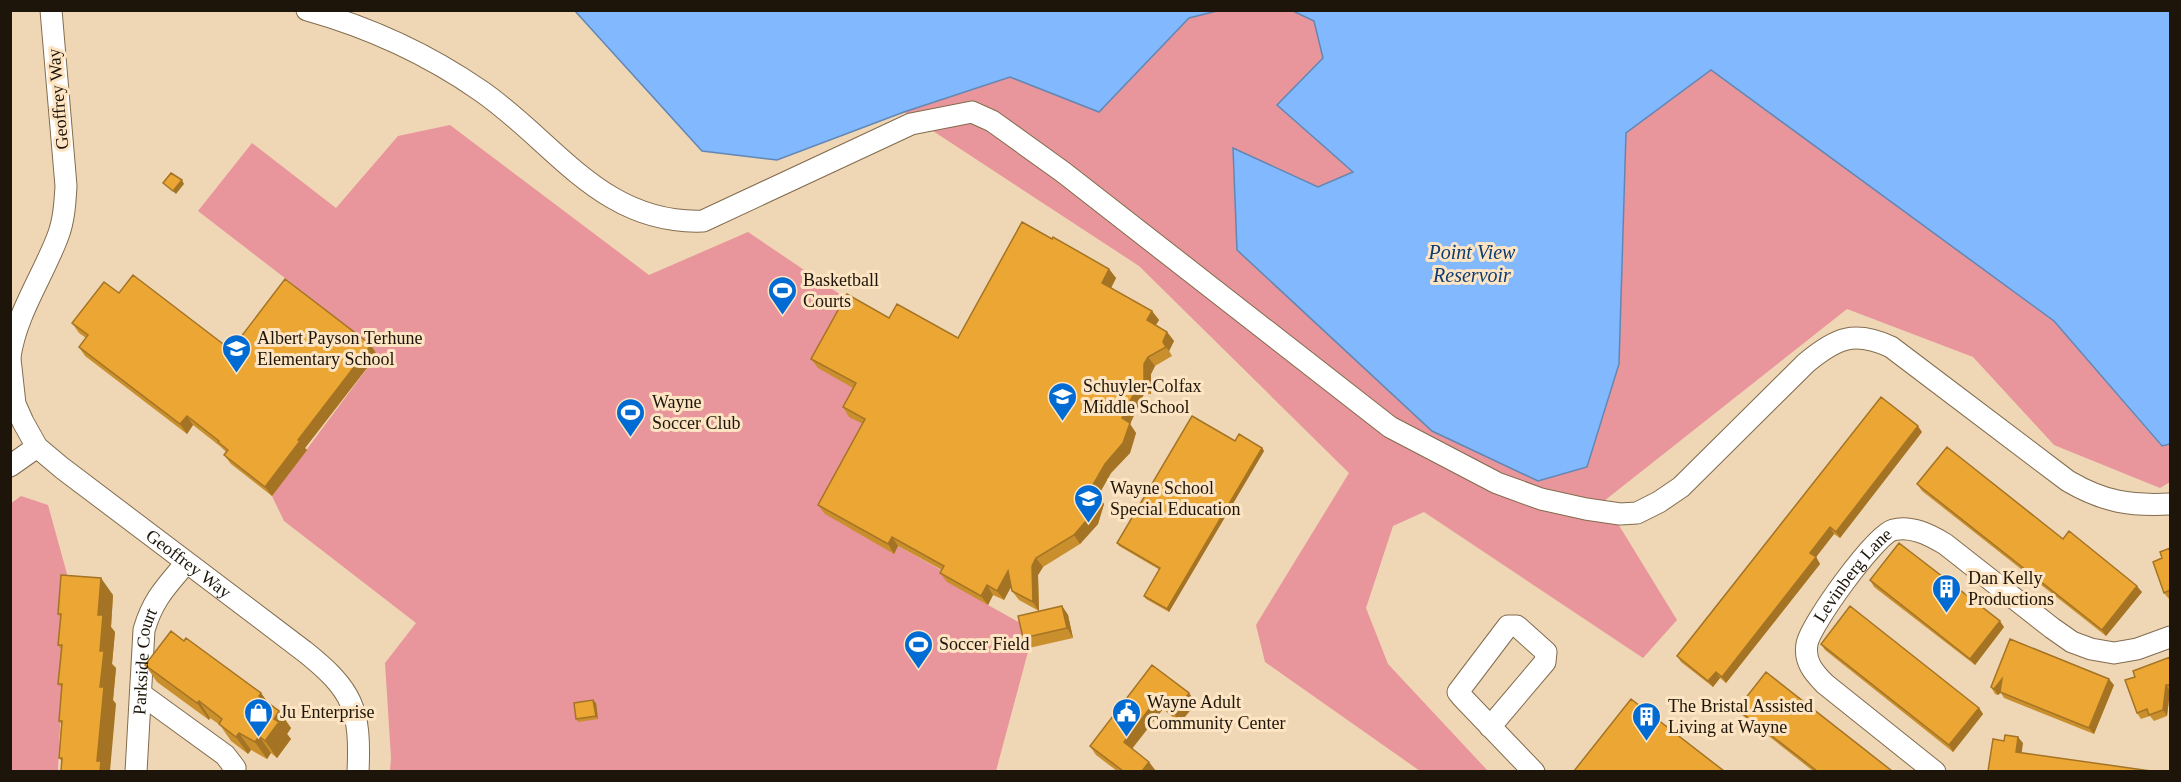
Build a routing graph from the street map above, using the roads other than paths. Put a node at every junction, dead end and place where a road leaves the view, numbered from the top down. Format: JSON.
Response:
{"nodes":[{"id":1,"x":51,"y":10,"type":"edge"},
{"id":2,"x":307,"y":10,"type":"edge"},
{"id":3,"x":20,"y":300,"type":"edge"},
{"id":4,"x":10,"y":358,"type":"edge"},
{"id":5,"x":37,"y":447,"type":"junction"},
{"id":6,"x":10,"y":466,"type":"edge"},
{"id":7,"x":2170,"y":504,"type":"edge"},
{"id":8,"x":186,"y":563,"type":"junction"},
{"id":9,"x":2170,"y":637,"type":"edge"},
{"id":10,"x":141,"y":694,"type":"junction"},
{"id":11,"x":1490,"y":727,"type":"junction"},
{"id":12,"x":141,"y":771,"type":"edge"},
{"id":13,"x":233,"y":771,"type":"edge"},
{"id":14,"x":358,"y":771,"type":"edge"},
{"id":15,"x":1534,"y":771,"type":"edge"},
{"id":16,"x":1935,"y":771,"type":"edge"}],
"edges":[{"from":1,"to":3,"type":"street","name":"Geoffrey Way"},
{"from":2,"to":7,"type":"street"},
{"from":3,"to":4,"type":"street","name":"Geoffrey Way"},
{"from":4,"to":5,"type":"street","name":"Geoffrey Way"},
{"from":5,"to":6,"type":"street"},
{"from":5,"to":8,"type":"street","name":"Geoffrey Way"},
{"from":8,"to":10,"type":"street","name":"Parkside Court"},
{"from":8,"to":14,"type":"street","name":"Geoffrey Way"},
{"from":9,"to":16,"type":"street","name":"Levinberg Lane"},
{"from":10,"to":12,"type":"street","name":"Parkside Court"},
{"from":10,"to":13,"type":"street"},
{"from":11,"to":11,"type":"street"},
{"from":11,"to":15,"type":"street"}]}
